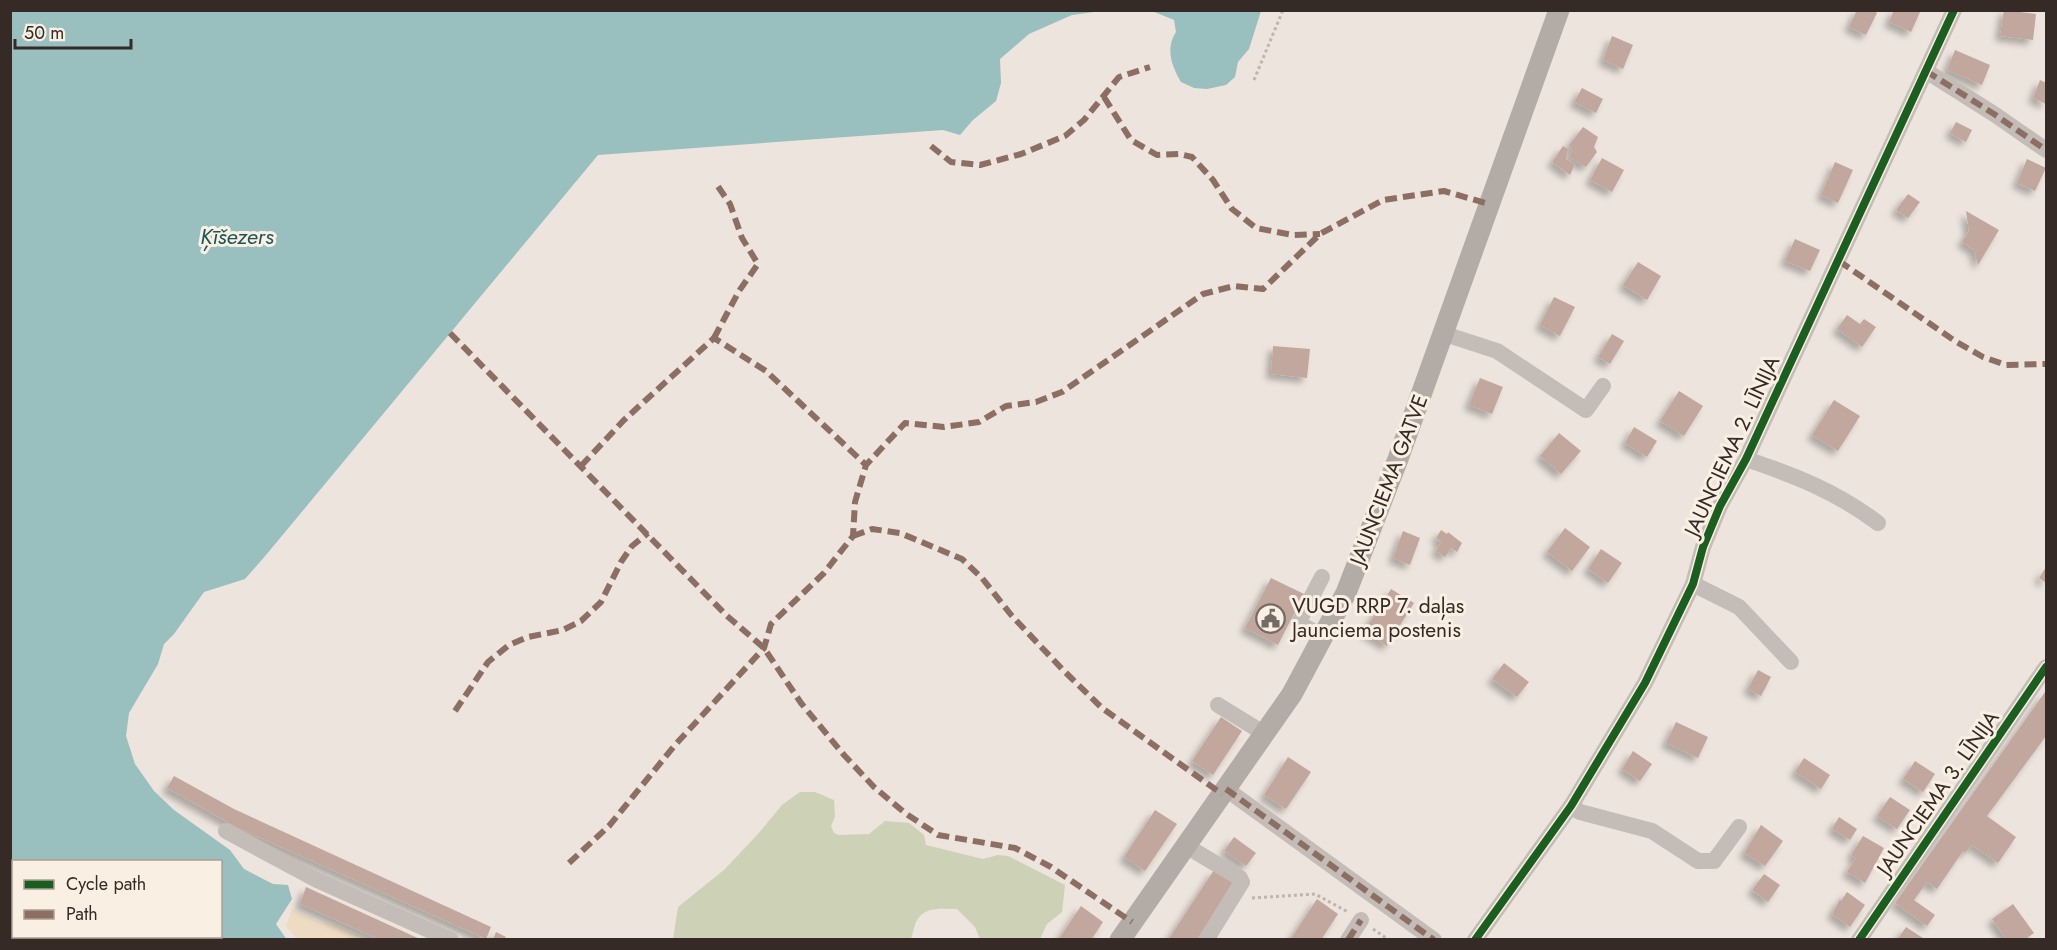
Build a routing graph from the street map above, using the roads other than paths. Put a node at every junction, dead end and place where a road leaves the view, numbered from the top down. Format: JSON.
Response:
{"nodes":[{"id":1,"x":1559,"y":10,"type":"edge"},
{"id":2,"x":1954,"y":10,"type":"edge"},
{"id":3,"x":1926,"y":71,"type":"junction"},
{"id":4,"x":2046,"y":150,"type":"edge"},
{"id":5,"x":1444,"y":331,"type":"junction"},
{"id":6,"x":1603,"y":386,"type":"dead end"},
{"id":7,"x":1746,"y":459,"type":"junction"},
{"id":8,"x":1878,"y":523,"type":"dead end"},
{"id":9,"x":1322,"y":577,"type":"dead end"},
{"id":10,"x":1693,"y":584,"type":"junction"},
{"id":11,"x":1324,"y":637,"type":"junction"},
{"id":12,"x":1791,"y":662,"type":"dead end"},
{"id":13,"x":2046,"y":668,"type":"edge"},
{"id":14,"x":1218,"y":705,"type":"dead end"},
{"id":15,"x":1265,"y":734,"type":"junction"},
{"id":16,"x":1226,"y":789,"type":"junction"},
{"id":17,"x":1571,"y":806,"type":"junction"},
{"id":18,"x":1739,"y":827,"type":"dead end"},
{"id":19,"x":226,"y":831,"type":"dead end"},
{"id":20,"x":1186,"y":846,"type":"junction"},
{"id":21,"x":1361,"y":920,"type":"road end"},
{"id":22,"x":452,"y":939,"type":"edge"},
{"id":23,"x":1120,"y":939,"type":"edge"},
{"id":24,"x":1206,"y":939,"type":"edge"},
{"id":25,"x":1348,"y":939,"type":"edge"},
{"id":26,"x":1434,"y":939,"type":"edge"},
{"id":27,"x":1475,"y":939,"type":"edge"},
{"id":28,"x":1859,"y":939,"type":"edge"}],
"edges":[{"from":1,"to":5,"type":"main road","name":"JAUNCIEMA GATVE"},
{"from":2,"to":3,"type":"street","name":"JAUNCIEMA 2. LĪNIJA"},
{"from":3,"to":4,"type":"street"},
{"from":3,"to":7,"type":"street","name":"JAUNCIEMA 2. LĪNIJA"},
{"from":5,"to":6,"type":"street"},
{"from":5,"to":11,"type":"main road","name":"JAUNCIEMA GATVE"},
{"from":7,"to":8,"type":"street"},
{"from":7,"to":10,"type":"street","name":"JAUNCIEMA 2. LĪNIJA"},
{"from":9,"to":11,"type":"street"},
{"from":10,"to":12,"type":"street"},
{"from":10,"to":17,"type":"street","name":"JAUNCIEMA 2. LĪNIJA"},
{"from":11,"to":15,"type":"main road","name":"JAUNCIEMA GATVE"},
{"from":13,"to":28,"type":"street","name":"JAUNCIEMA 3. LĪNIJA"},
{"from":14,"to":15,"type":"street"},
{"from":15,"to":16,"type":"main road","name":"JAUNCIEMA GATVE"},
{"from":16,"to":20,"type":"main road","name":"JAUNCIEMA GATVE"},
{"from":16,"to":26,"type":"street"},
{"from":17,"to":18,"type":"street"},
{"from":17,"to":27,"type":"street","name":"JAUNCIEMA 2. LĪNIJA"},
{"from":19,"to":22,"type":"street"},
{"from":20,"to":23,"type":"main road","name":"JAUNCIEMA GATVE"},
{"from":20,"to":24,"type":"street"},
{"from":21,"to":25,"type":"street"}]}
